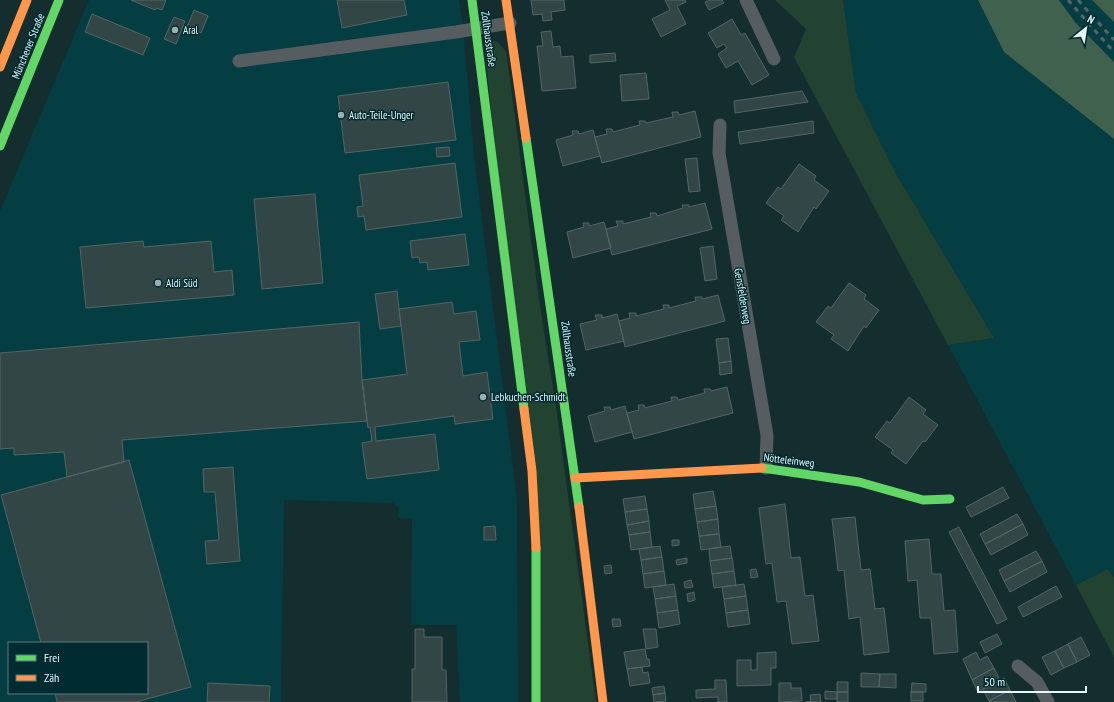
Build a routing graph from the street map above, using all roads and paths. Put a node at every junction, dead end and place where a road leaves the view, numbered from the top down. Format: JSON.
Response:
{"nodes":[{"id":1,"x":27,"y":0,"type":"edge"},
{"id":2,"x":59,"y":0,"type":"edge"},
{"id":3,"x":472,"y":0,"type":"edge"},
{"id":4,"x":506,"y":0,"type":"edge"},
{"id":5,"x":746,"y":0,"type":"edge"},
{"id":6,"x":510,"y":23,"type":"junction"},
{"id":7,"x":476,"y":29,"type":"junction"},
{"id":8,"x":774,"y":59,"type":"dead end"},
{"id":9,"x":239,"y":61,"type":"dead end"},
{"id":10,"x":0,"y":67,"type":"edge"},
{"id":11,"x":720,"y":125,"type":"dead end"},
{"id":12,"x":0,"y":146,"type":"edge"},
{"id":13,"x":766,"y":468,"type":"junction"},
{"id":14,"x":575,"y":478,"type":"junction"},
{"id":15,"x":950,"y":499,"type":"dead end"},
{"id":16,"x":1018,"y":666,"type":"dead end"},
{"id":17,"x":536,"y":702,"type":"edge"},
{"id":18,"x":603,"y":702,"type":"edge"},
{"id":19,"x":1048,"y":702,"type":"edge"}],
"edges":[{"from":1,"to":10,"type":"main road","name":"Münchener Straße"},
{"from":2,"to":12,"type":"main road","name":"Münchener Straße"},
{"from":3,"to":7,"type":"main road","name":"Zollhausstraße"},
{"from":4,"to":6,"type":"main road","name":"Zollhausstraße"},
{"from":5,"to":8,"type":"street"},
{"from":6,"to":7,"type":"street"},
{"from":6,"to":14,"type":"main road","name":"Zollhausstraße"},
{"from":7,"to":9,"type":"street"},
{"from":7,"to":17,"type":"main road","name":"Zollhausstraße"},
{"from":11,"to":13,"type":"street","name":"Gensfelderweg"},
{"from":13,"to":14,"type":"main road","name":"Nötteleinweg"},
{"from":13,"to":15,"type":"main road","name":"Nötteleinweg"},
{"from":14,"to":18,"type":"main road","name":"Zollhausstraße"},
{"from":16,"to":19,"type":"street"}]}
